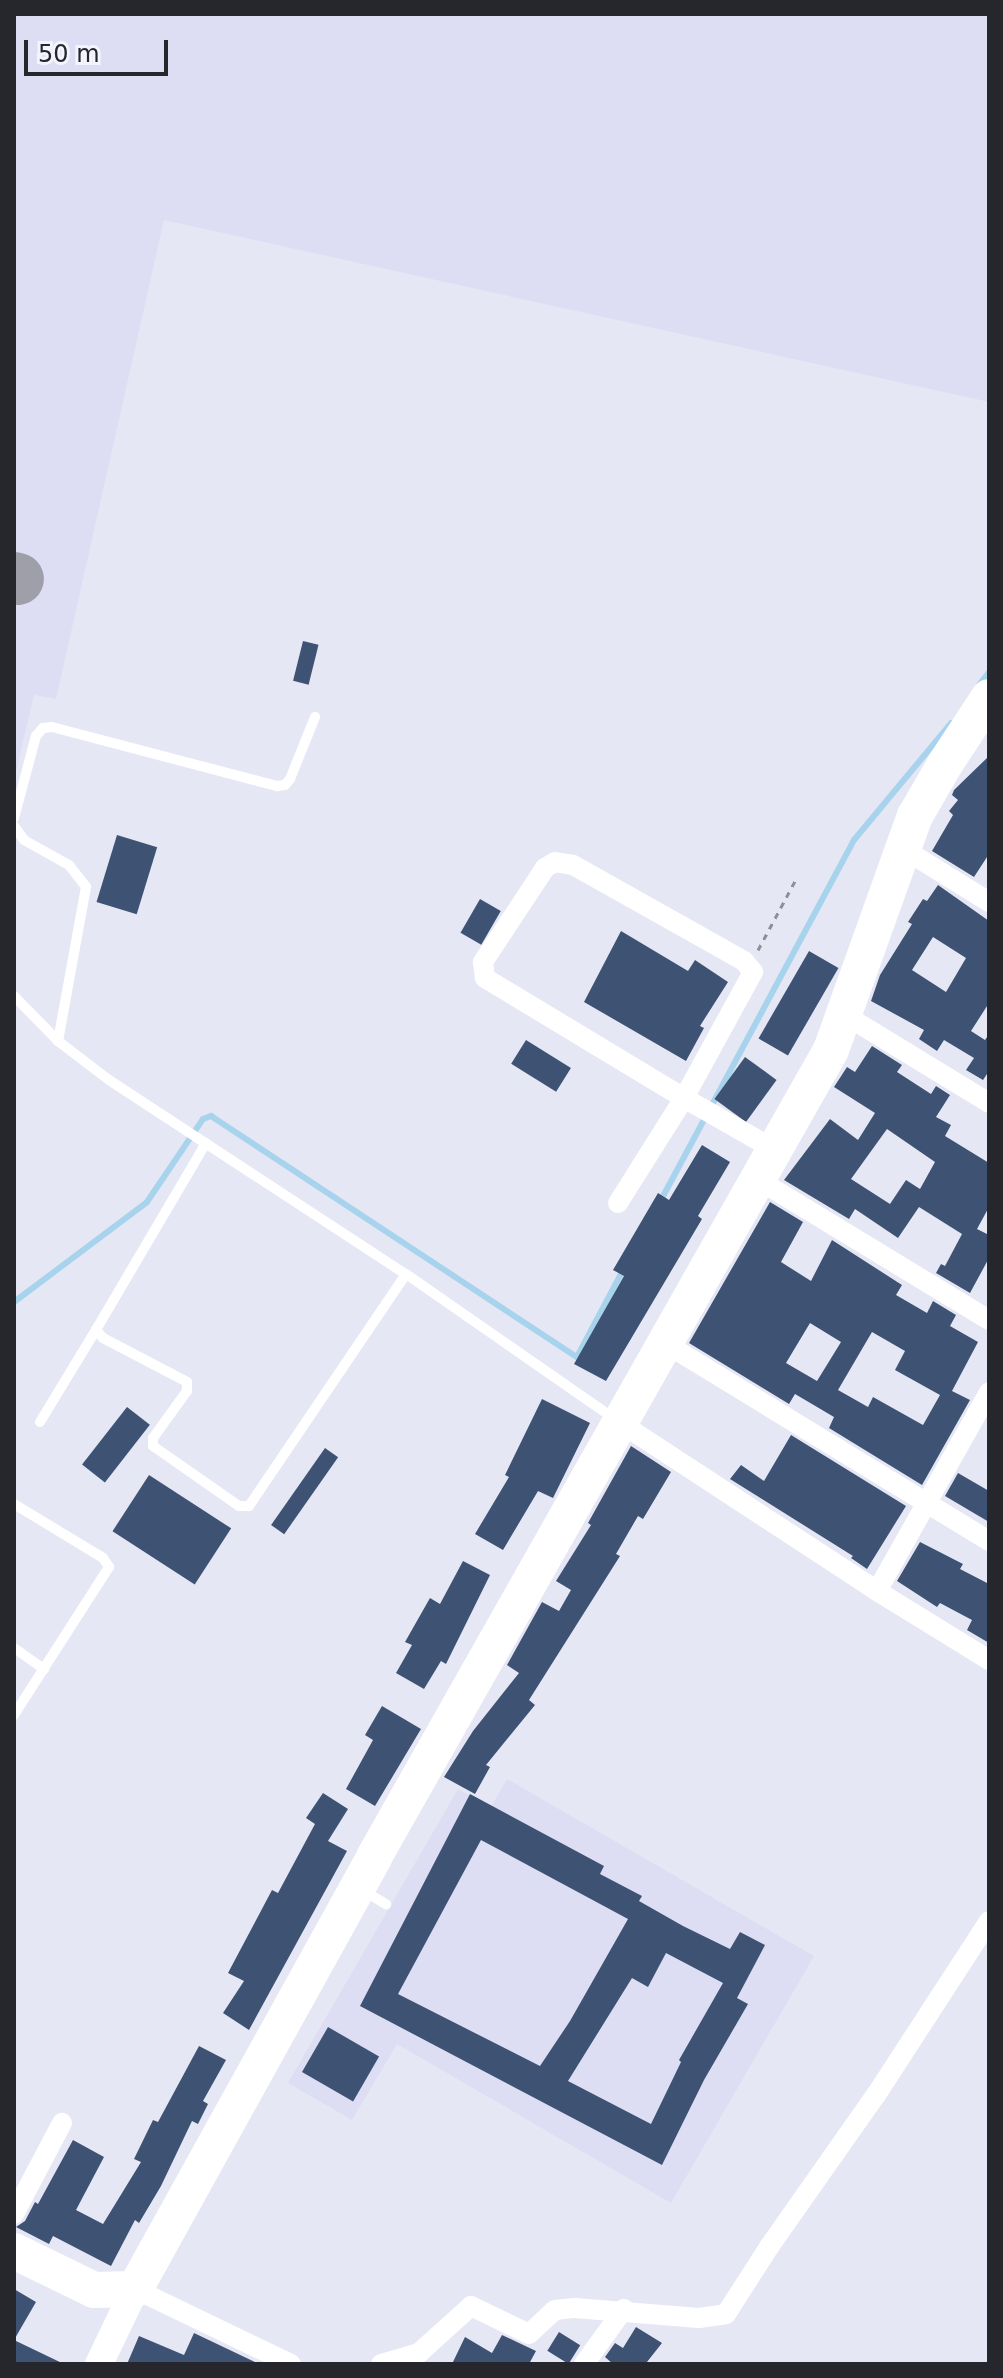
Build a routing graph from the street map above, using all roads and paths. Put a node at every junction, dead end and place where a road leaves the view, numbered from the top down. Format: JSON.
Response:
{"nodes":[{"id":1,"x":315,"y":717,"type":"dead end"},
{"id":2,"x":983,"y":721,"type":"edge"},
{"id":3,"x":14,"y":818,"type":"edge"},
{"id":4,"x":14,"y":826,"type":"edge"},
{"id":5,"x":902,"y":848,"type":"junction"},
{"id":6,"x":796,"y":879,"type":"dead end"},
{"id":7,"x":989,"y":902,"type":"edge"},
{"id":8,"x":749,"y":965,"type":"junction"},
{"id":9,"x":14,"y":996,"type":"edge"},
{"id":10,"x":845,"y":1015,"type":"junction"},
{"id":11,"x":58,"y":1041,"type":"junction"},
{"id":12,"x":685,"y":1099,"type":"junction"},
{"id":13,"x":989,"y":1103,"type":"edge"},
{"id":14,"x":206,"y":1143,"type":"junction"},
{"id":15,"x":766,"y":1164,"type":"junction"},
{"id":16,"x":618,"y":1203,"type":"dead end"},
{"id":17,"x":406,"y":1274,"type":"junction"},
{"id":18,"x":989,"y":1320,"type":"edge"},
{"id":19,"x":96,"y":1330,"type":"junction"},
{"id":20,"x":663,"y":1342,"type":"junction"},
{"id":21,"x":989,"y":1392,"type":"edge"},
{"id":22,"x":40,"y":1422,"type":"dead end"},
{"id":23,"x":619,"y":1422,"type":"junction"},
{"id":24,"x":929,"y":1502,"type":"junction"},
{"id":25,"x":14,"y":1504,"type":"edge"},
{"id":26,"x":989,"y":1541,"type":"edge"},
{"id":27,"x":877,"y":1591,"type":"junction"},
{"id":28,"x":14,"y":1648,"type":"edge"},
{"id":29,"x":989,"y":1660,"type":"edge"},
{"id":30,"x":44,"y":1669,"type":"junction"},
{"id":31,"x":14,"y":1715,"type":"edge"},
{"id":32,"x":989,"y":1921,"type":"edge"},
{"id":33,"x":62,"y":2123,"type":"dead end"},
{"id":34,"x":14,"y":2214,"type":"edge"},
{"id":35,"x":14,"y":2251,"type":"edge"},
{"id":36,"x":135,"y":2289,"type":"junction"},
{"id":37,"x":624,"y":2309,"type":"junction"},
{"id":38,"x":99,"y":2364,"type":"edge"},
{"id":39,"x":291,"y":2364,"type":"edge"},
{"id":40,"x":381,"y":2364,"type":"edge"},
{"id":41,"x":584,"y":2364,"type":"edge"}],
"edges":[{"from":1,"to":3,"type":"lane"},
{"from":2,"to":5,"type":"highway"},
{"from":4,"to":11,"type":"lane"},
{"from":5,"to":7,"type":"street"},
{"from":5,"to":10,"type":"highway"},
{"from":6,"to":8,"type":"path"},
{"from":8,"to":12,"type":"street"},
{"from":8,"to":12,"type":"street"},
{"from":9,"to":11,"type":"lane"},
{"from":10,"to":13,"type":"street"},
{"from":10,"to":15,"type":"highway"},
{"from":11,"to":14,"type":"lane"},
{"from":12,"to":15,"type":"street"},
{"from":12,"to":16,"type":"street"},
{"from":14,"to":17,"type":"lane"},
{"from":14,"to":19,"type":"lane"},
{"from":15,"to":18,"type":"street"},
{"from":15,"to":20,"type":"highway"},
{"from":17,"to":19,"type":"lane"},
{"from":17,"to":23,"type":"lane"},
{"from":19,"to":22,"type":"lane"},
{"from":20,"to":23,"type":"highway"},
{"from":20,"to":24,"type":"street"},
{"from":21,"to":24,"type":"street"},
{"from":23,"to":27,"type":"street"},
{"from":23,"to":36,"type":"highway"},
{"from":24,"to":26,"type":"street"},
{"from":24,"to":27,"type":"street"},
{"from":25,"to":30,"type":"lane"},
{"from":27,"to":29,"type":"street"},
{"from":28,"to":30,"type":"lane"},
{"from":30,"to":31,"type":"lane"},
{"from":32,"to":37,"type":"street"},
{"from":33,"to":34,"type":"street"},
{"from":35,"to":36,"type":"highway"},
{"from":36,"to":38,"type":"main road"},
{"from":36,"to":39,"type":"street"},
{"from":37,"to":40,"type":"street"},
{"from":37,"to":41,"type":"street"}]}
